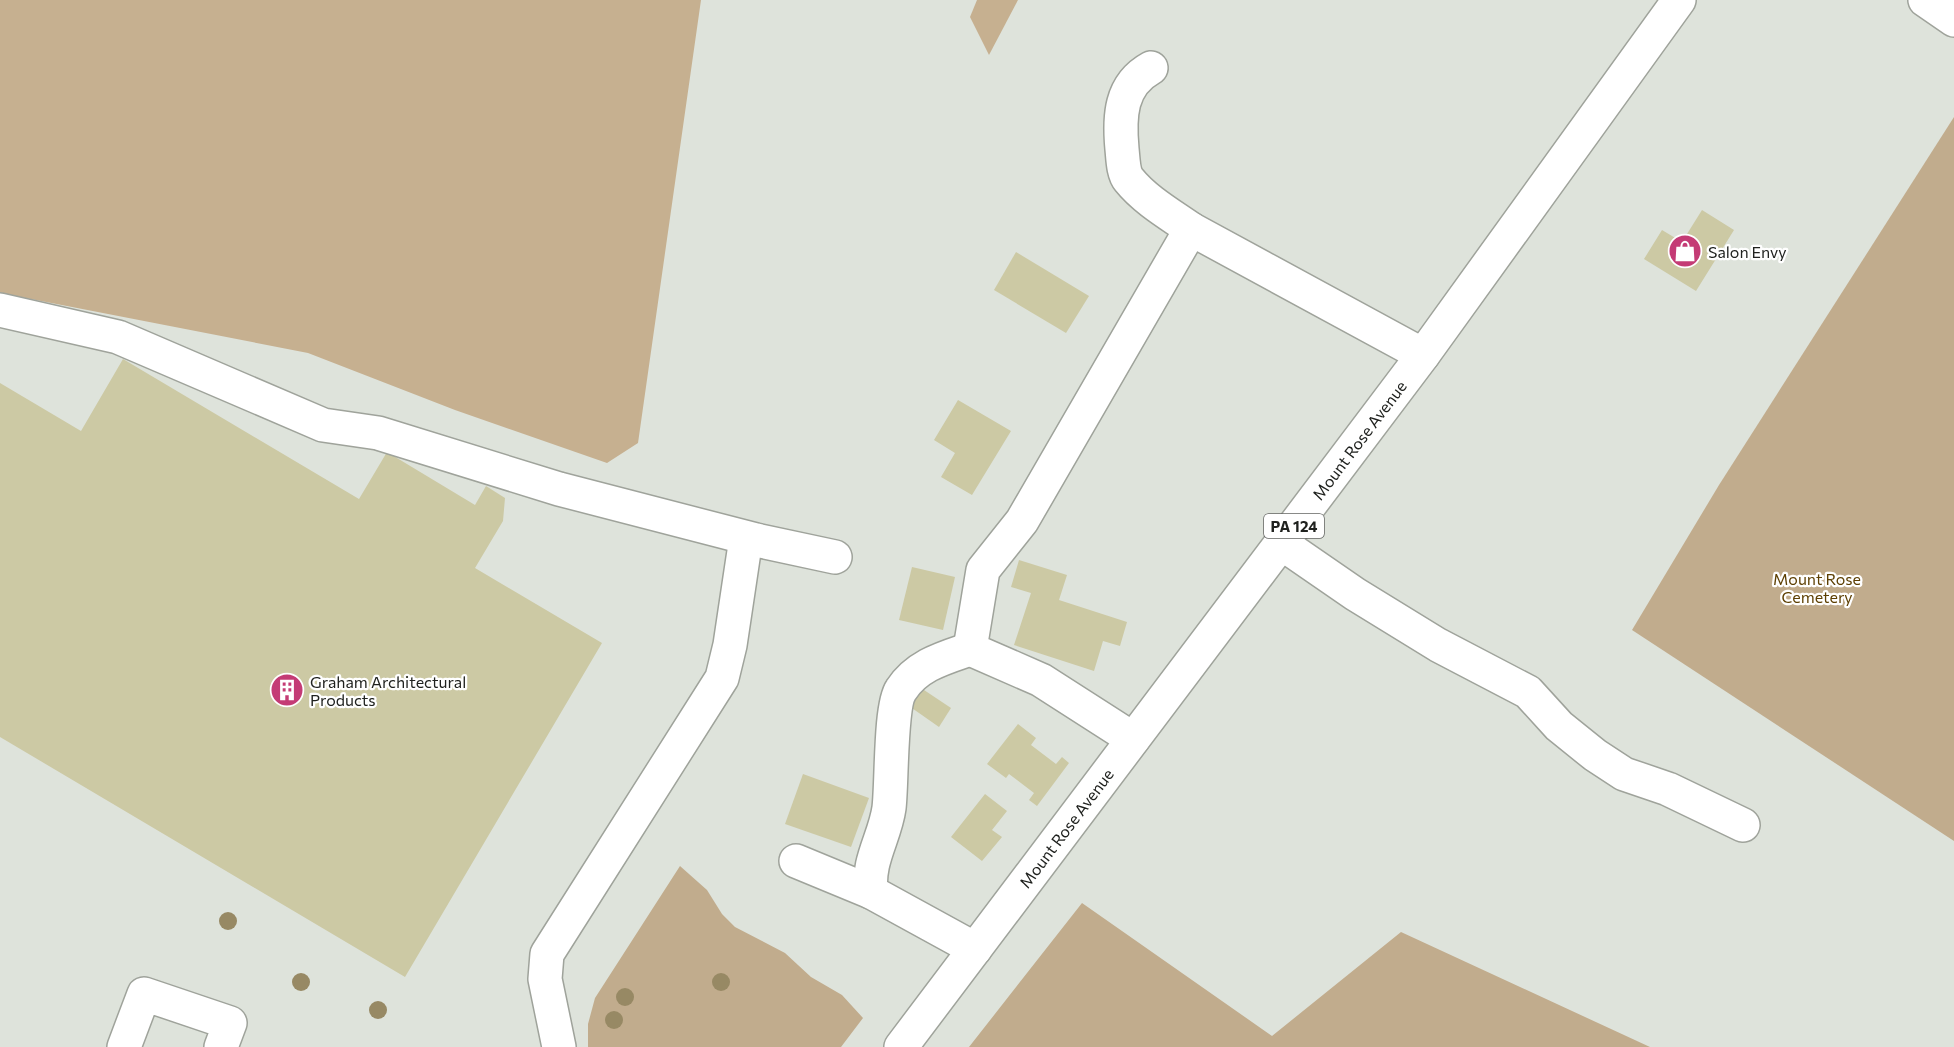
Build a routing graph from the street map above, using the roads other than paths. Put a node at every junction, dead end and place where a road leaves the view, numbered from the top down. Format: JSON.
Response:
{"nodes":[{"id":1,"x":1679,"y":0,"type":"edge"},
{"id":2,"x":1925,"y":0,"type":"edge"},
{"id":3,"x":1954,"y":20,"type":"edge"},
{"id":4,"x":1151,"y":68,"type":"dead end"},
{"id":5,"x":1191,"y":229,"type":"junction"},
{"id":6,"x":0,"y":310,"type":"edge"},
{"id":7,"x":1423,"y":355,"type":"junction"},
{"id":8,"x":746,"y":538,"type":"junction"},
{"id":9,"x":1281,"y":543,"type":"junction"},
{"id":10,"x":835,"y":556,"type":"dead end"},
{"id":11,"x":970,"y":649,"type":"junction"},
{"id":12,"x":1133,"y":739,"type":"junction"},
{"id":13,"x":1743,"y":825,"type":"dead end"},
{"id":14,"x":796,"y":861,"type":"dead end"},
{"id":15,"x":871,"y":892,"type":"junction"},
{"id":16,"x":975,"y":949,"type":"junction"},
{"id":17,"x":124,"y":1047,"type":"edge"},
{"id":18,"x":221,"y":1047,"type":"edge"},
{"id":19,"x":559,"y":1047,"type":"edge"},
{"id":20,"x":901,"y":1047,"type":"edge"}],
"edges":[{"from":1,"to":7,"type":"main road","name":"Mount Rose Avenue","number":"PA 124"},
{"from":2,"to":3,"type":"main road"},
{"from":4,"to":5,"type":"main road"},
{"from":5,"to":7,"type":"main road"},
{"from":5,"to":11,"type":"main road"},
{"from":6,"to":8,"type":"main road"},
{"from":7,"to":9,"type":"main road","name":"Mount Rose Avenue","number":"PA 124"},
{"from":8,"to":10,"type":"main road"},
{"from":8,"to":19,"type":"main road"},
{"from":9,"to":12,"type":"main road","name":"Mount Rose Avenue","number":"PA 124"},
{"from":9,"to":13,"type":"main road"},
{"from":11,"to":12,"type":"main road"},
{"from":11,"to":15,"type":"main road"},
{"from":12,"to":16,"type":"main road","name":"Mount Rose Avenue","number":"PA 124"},
{"from":14,"to":15,"type":"main road"},
{"from":15,"to":16,"type":"main road"},
{"from":16,"to":20,"type":"main road","name":"Mount Rose Avenue","number":"PA 124"},
{"from":17,"to":18,"type":"main road"}]}
